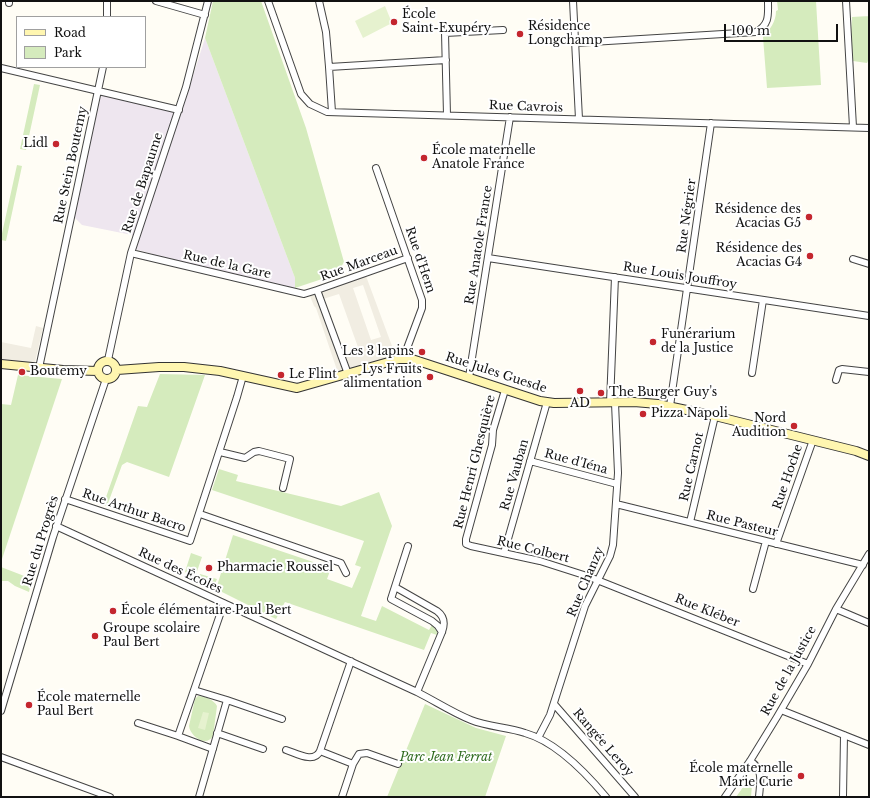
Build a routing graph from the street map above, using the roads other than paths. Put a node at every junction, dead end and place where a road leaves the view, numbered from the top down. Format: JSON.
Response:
{"nodes":[{"id":1,"x":107,"y":1,"type":"edge"},
{"id":2,"x":156,"y":1,"type":"edge"},
{"id":3,"x":208,"y":1,"type":"edge"},
{"id":4,"x":268,"y":1,"type":"edge"},
{"id":5,"x":319,"y":1,"type":"edge"},
{"id":6,"x":573,"y":1,"type":"edge"},
{"id":7,"x":768,"y":1,"type":"edge"},
{"id":8,"x":846,"y":1,"type":"edge"},
{"id":9,"x":205,"y":15,"type":"junction"},
{"id":10,"x":107,"y":16,"type":"edge"},
{"id":11,"x":502,"y":30,"type":"dead end"},
{"id":12,"x":575,"y":43,"type":"junction"},
{"id":13,"x":446,"y":60,"type":"junction"},
{"id":14,"x":329,"y":67,"type":"junction"},
{"id":15,"x":1,"y":68,"type":"edge"},
{"id":16,"x":103,"y":68,"type":"edge"},
{"id":17,"x":98,"y":90,"type":"junction"},
{"id":18,"x":179,"y":110,"type":"junction"},
{"id":19,"x":332,"y":112,"type":"junction"},
{"id":20,"x":447,"y":115,"type":"junction"},
{"id":21,"x":510,"y":117,"type":"junction"},
{"id":22,"x":579,"y":120,"type":"junction"},
{"id":23,"x":712,"y":123,"type":"junction"},
{"id":24,"x":854,"y":128,"type":"junction"},
{"id":25,"x":869,"y":128,"type":"edge"},
{"id":26,"x":376,"y":168,"type":"dead end"},
{"id":27,"x":132,"y":253,"type":"junction"},
{"id":28,"x":408,"y":258,"type":"junction"},
{"id":29,"x":488,"y":258,"type":"junction"},
{"id":30,"x":853,"y":259,"type":"dead end"},
{"id":31,"x":869,"y":264,"type":"edge"},
{"id":32,"x":614,"y":277,"type":"junction"},
{"id":33,"x":688,"y":288,"type":"junction"},
{"id":34,"x":317,"y":290,"type":"junction"},
{"id":35,"x":763,"y":300,"type":"junction"},
{"id":36,"x":869,"y":316,"type":"edge"},
{"id":37,"x":403,"y":359,"type":"junction"},
{"id":38,"x":108,"y":360,"type":"junction"},
{"id":39,"x":1,"y":364,"type":"edge"},
{"id":40,"x":38,"y":368,"type":"junction"},
{"id":41,"x":117,"y":370,"type":"junction"},
{"id":42,"x":98,"y":371,"type":"junction"},
{"id":43,"x":869,"y":372,"type":"edge"},
{"id":44,"x":752,"y":373,"type":"dead end"},
{"id":45,"x":348,"y":374,"type":"junction"},
{"id":46,"x":242,"y":376,"type":"junction"},
{"id":47,"x":469,"y":377,"type":"junction"},
{"id":48,"x":106,"y":379,"type":"junction"},
{"id":49,"x":836,"y":380,"type":"dead end"},
{"id":50,"x":505,"y":390,"type":"junction"},
{"id":51,"x":547,"y":402,"type":"junction"},
{"id":52,"x":613,"y":403,"type":"junction"},
{"id":53,"x":670,"y":406,"type":"junction"},
{"id":54,"x":715,"y":416,"type":"junction"},
{"id":55,"x":813,"y":440,"type":"junction"},
{"id":56,"x":220,"y":452,"type":"junction"},
{"id":57,"x":869,"y":456,"type":"edge"},
{"id":58,"x":530,"y":461,"type":"junction"},
{"id":59,"x":617,"y":484,"type":"junction"},
{"id":60,"x":283,"y":488,"type":"dead end"},
{"id":61,"x":65,"y":499,"type":"junction"},
{"id":62,"x":616,"y":504,"type":"junction"},
{"id":63,"x":200,"y":514,"type":"junction"},
{"id":64,"x":690,"y":522,"type":"junction"},
{"id":65,"x":56,"y":526,"type":"junction"},
{"id":66,"x":466,"y":539,"type":"joint"},
{"id":67,"x":766,"y":541,"type":"junction"},
{"id":68,"x":776,"y":544,"type":"junction"},
{"id":69,"x":408,"y":546,"type":"dead end"},
{"id":70,"x":504,"y":553,"type":"junction"},
{"id":71,"x":869,"y":554,"type":"edge"},
{"id":72,"x":863,"y":565,"type":"junction"},
{"id":73,"x":346,"y":573,"type":"dead end"},
{"id":74,"x":598,"y":580,"type":"junction"},
{"id":75,"x":395,"y":587,"type":"junction"},
{"id":76,"x":753,"y":589,"type":"dead end"},
{"id":77,"x":224,"y":604,"type":"junction"},
{"id":78,"x":836,"y":609,"type":"junction"},
{"id":79,"x":869,"y":623,"type":"edge"},
{"id":80,"x":442,"y":632,"type":"junction"},
{"id":81,"x":351,"y":662,"type":"junction"},
{"id":82,"x":808,"y":664,"type":"junction"},
{"id":83,"x":194,"y":690,"type":"junction"},
{"id":84,"x":417,"y":692,"type":"junction"},
{"id":85,"x":227,"y":700,"type":"junction"},
{"id":86,"x":554,"y":704,"type":"junction"},
{"id":87,"x":781,"y":710,"type":"junction"},
{"id":88,"x":1,"y":711,"type":"edge"},
{"id":89,"x":282,"y":719,"type":"dead end"},
{"id":90,"x":138,"y":723,"type":"dead end"},
{"id":91,"x":217,"y":733,"type":"junction"},
{"id":92,"x":844,"y":735,"type":"junction"},
{"id":93,"x":178,"y":736,"type":"junction"},
{"id":94,"x":538,"y":738,"type":"junction"},
{"id":95,"x":869,"y":745,"type":"edge"},
{"id":96,"x":213,"y":749,"type":"junction"},
{"id":97,"x":263,"y":749,"type":"dead end"},
{"id":98,"x":286,"y":750,"type":"dead end"},
{"id":99,"x":320,"y":751,"type":"junction"},
{"id":100,"x":1,"y":757,"type":"edge"},
{"id":101,"x":750,"y":761,"type":"junction"},
{"id":102,"x":353,"y":764,"type":"junction"},
{"id":103,"x":398,"y":764,"type":"dead end"},
{"id":104,"x":110,"y":797,"type":"edge"},
{"id":105,"x":199,"y":797,"type":"edge"},
{"id":106,"x":342,"y":797,"type":"edge"},
{"id":107,"x":606,"y":797,"type":"edge"},
{"id":108,"x":635,"y":797,"type":"edge"},
{"id":109,"x":725,"y":797,"type":"edge"},
{"id":110,"x":759,"y":797,"type":"edge"},
{"id":111,"x":843,"y":797,"type":"edge"}],
"edges":[{"from":1,"to":10,"type":"street"},
{"from":2,"to":9,"type":"street"},
{"from":3,"to":9,"type":"street","name":"Rue de Bapaume"},
{"from":4,"to":19,"type":"street","name":"Rue Cavrois"},
{"from":5,"to":14,"type":"street"},
{"from":6,"to":12,"type":"street"},
{"from":7,"to":12,"type":"street"},
{"from":8,"to":24,"type":"street"},
{"from":9,"to":18,"type":"street","name":"Rue de Bapaume"},
{"from":11,"to":13,"type":"street"},
{"from":12,"to":22,"type":"street"},
{"from":13,"to":14,"type":"street"},
{"from":13,"to":20,"type":"street"},
{"from":14,"to":19,"type":"street"},
{"from":15,"to":17,"type":"street"},
{"from":16,"to":17,"type":"street","name":"Rue Stein Boutemy"},
{"from":17,"to":18,"type":"street"},
{"from":17,"to":40,"type":"street","name":"Rue Stein Boutemy"},
{"from":18,"to":27,"type":"street","name":"Rue de Bapaume"},
{"from":19,"to":20,"type":"street","name":"Rue Cavrois"},
{"from":20,"to":21,"type":"street","name":"Rue Cavrois"},
{"from":21,"to":22,"type":"street","name":"Rue Cavrois"},
{"from":21,"to":29,"type":"street","name":"Rue Anatole France"},
{"from":22,"to":23,"type":"street","name":"Rue Cavrois"},
{"from":23,"to":24,"type":"street","name":"Rue Cavrois"},
{"from":23,"to":33,"type":"street","name":"Rue Négrier"},
{"from":24,"to":25,"type":"street","name":"Rue Cavrois"},
{"from":26,"to":28,"type":"street","name":"Rue d'Hem"},
{"from":27,"to":34,"type":"street","name":"Rue de la Gare"},
{"from":27,"to":38,"type":"street","name":"Rue de Bapaume"},
{"from":28,"to":34,"type":"street","name":"Rue Marceau"},
{"from":28,"to":37,"type":"street","name":"Rue d'Hem"},
{"from":29,"to":32,"type":"street","name":"Rue Louis Jouffroy"},
{"from":29,"to":47,"type":"street","name":"Rue Anatole France"},
{"from":30,"to":31,"type":"street"},
{"from":32,"to":33,"type":"street","name":"Rue Louis Jouffroy"},
{"from":32,"to":52,"type":"street","name":"Rue Chanzy"},
{"from":33,"to":35,"type":"street","name":"Rue Louis Jouffroy"},
{"from":33,"to":53,"type":"street","name":"Rue Négrier"},
{"from":34,"to":45,"type":"street"},
{"from":35,"to":36,"type":"street","name":"Rue Louis Jouffroy"},
{"from":35,"to":44,"type":"street"},
{"from":37,"to":45,"type":"main road","name":"Rue Jules Guesde"},
{"from":37,"to":47,"type":"main road","name":"Rue Jules Guesde"},
{"from":38,"to":41,"type":"main road"},
{"from":38,"to":42,"type":"main road"},
{"from":39,"to":40,"type":"main road"},
{"from":40,"to":42,"type":"main road"},
{"from":41,"to":46,"type":"main road","name":"Rue Jules Guesde"},
{"from":41,"to":48,"type":"main road"},
{"from":42,"to":48,"type":"main road"},
{"from":43,"to":49,"type":"street"},
{"from":45,"to":46,"type":"main road","name":"Rue Jules Guesde"},
{"from":46,"to":56,"type":"street","name":"Rue Arthur Bacro"},
{"from":47,"to":50,"type":"main road","name":"Rue Jules Guesde"},
{"from":48,"to":61,"type":"street","name":"Rue du Progrès"},
{"from":50,"to":51,"type":"main road","name":"Rue Jules Guesde"},
{"from":50,"to":66,"type":"street","name":"Rue Henri Ghesquière"},
{"from":51,"to":52,"type":"main road","name":"Rue Jules Guesde"},
{"from":51,"to":58,"type":"street","name":"Rue Vauban"},
{"from":52,"to":53,"type":"main road","name":"Rue Jules Guesde"},
{"from":52,"to":59,"type":"street","name":"Rue Chanzy"},
{"from":53,"to":54,"type":"main road","name":"Rue Jules Guesde"},
{"from":54,"to":55,"type":"main road","name":"Rue Jules Guesde"},
{"from":54,"to":64,"type":"street","name":"Rue Carnot"},
{"from":55,"to":57,"type":"main road","name":"Rue Jules Guesde"},
{"from":55,"to":68,"type":"street","name":"Rue Hoche"},
{"from":56,"to":60,"type":"street"},
{"from":56,"to":63,"type":"street","name":"Rue Arthur Bacro"},
{"from":58,"to":59,"type":"street","name":"Rue d'Iéna"},
{"from":58,"to":70,"type":"street","name":"Rue Vauban"},
{"from":59,"to":62,"type":"street","name":"Rue Chanzy"},
{"from":61,"to":63,"type":"street","name":"Rue Arthur Bacro"},
{"from":61,"to":65,"type":"street","name":"Rue du Progrès"},
{"from":62,"to":64,"type":"street","name":"Rue Pasteur"},
{"from":62,"to":74,"type":"street","name":"Rue Chanzy"},
{"from":63,"to":73,"type":"street","name":"Rue Arthur Bacro"},
{"from":64,"to":67,"type":"street","name":"Rue Pasteur"},
{"from":65,"to":77,"type":"street","name":"Rue des Écoles"},
{"from":65,"to":88,"type":"street","name":"Rue du Progrès"},
{"from":66,"to":70,"type":"street","name":"Rue Colbert"},
{"from":67,"to":68,"type":"street","name":"Rue Pasteur"},
{"from":67,"to":76,"type":"street"},
{"from":68,"to":72,"type":"street","name":"Rue Pasteur"},
{"from":69,"to":75,"type":"street"},
{"from":70,"to":74,"type":"street","name":"Rue Colbert"},
{"from":71,"to":72,"type":"street","name":"Rue de la Justice"},
{"from":72,"to":78,"type":"street","name":"Rue de la Justice"},
{"from":74,"to":82,"type":"street","name":"Rue Kléber"},
{"from":74,"to":86,"type":"street","name":"Rue Chanzy"},
{"from":75,"to":80,"type":"street"},
{"from":75,"to":80,"type":"street"},
{"from":77,"to":81,"type":"street","name":"Rue des Écoles"},
{"from":77,"to":83,"type":"street"},
{"from":78,"to":79,"type":"street"},
{"from":78,"to":82,"type":"street","name":"Rue de la Justice"},
{"from":80,"to":84,"type":"street"},
{"from":81,"to":84,"type":"street","name":"Rue des Écoles"},
{"from":81,"to":99,"type":"street"},
{"from":82,"to":87,"type":"street","name":"Rue de la Justice"},
{"from":83,"to":85,"type":"street"},
{"from":83,"to":93,"type":"street"},
{"from":84,"to":94,"type":"street","name":"Rue des Écoles"},
{"from":85,"to":89,"type":"street"},
{"from":85,"to":91,"type":"street"},
{"from":86,"to":94,"type":"street","name":"Rue Chanzy"},
{"from":86,"to":108,"type":"street","name":"Rangée Leroy"},
{"from":87,"to":92,"type":"street"},
{"from":87,"to":101,"type":"street","name":"Rue de la Justice"},
{"from":90,"to":93,"type":"street"},
{"from":91,"to":96,"type":"street"},
{"from":91,"to":97,"type":"street"},
{"from":92,"to":95,"type":"street"},
{"from":92,"to":111,"type":"street"},
{"from":93,"to":96,"type":"street"},
{"from":94,"to":107,"type":"street","name":"Rue des Écoles"},
{"from":96,"to":105,"type":"street"},
{"from":98,"to":99,"type":"street"},
{"from":99,"to":102,"type":"street"},
{"from":100,"to":104,"type":"street"},
{"from":101,"to":109,"type":"street","name":"Rue de la Justice"},
{"from":101,"to":110,"type":"street"},
{"from":102,"to":103,"type":"street"},
{"from":102,"to":106,"type":"street"}]}
